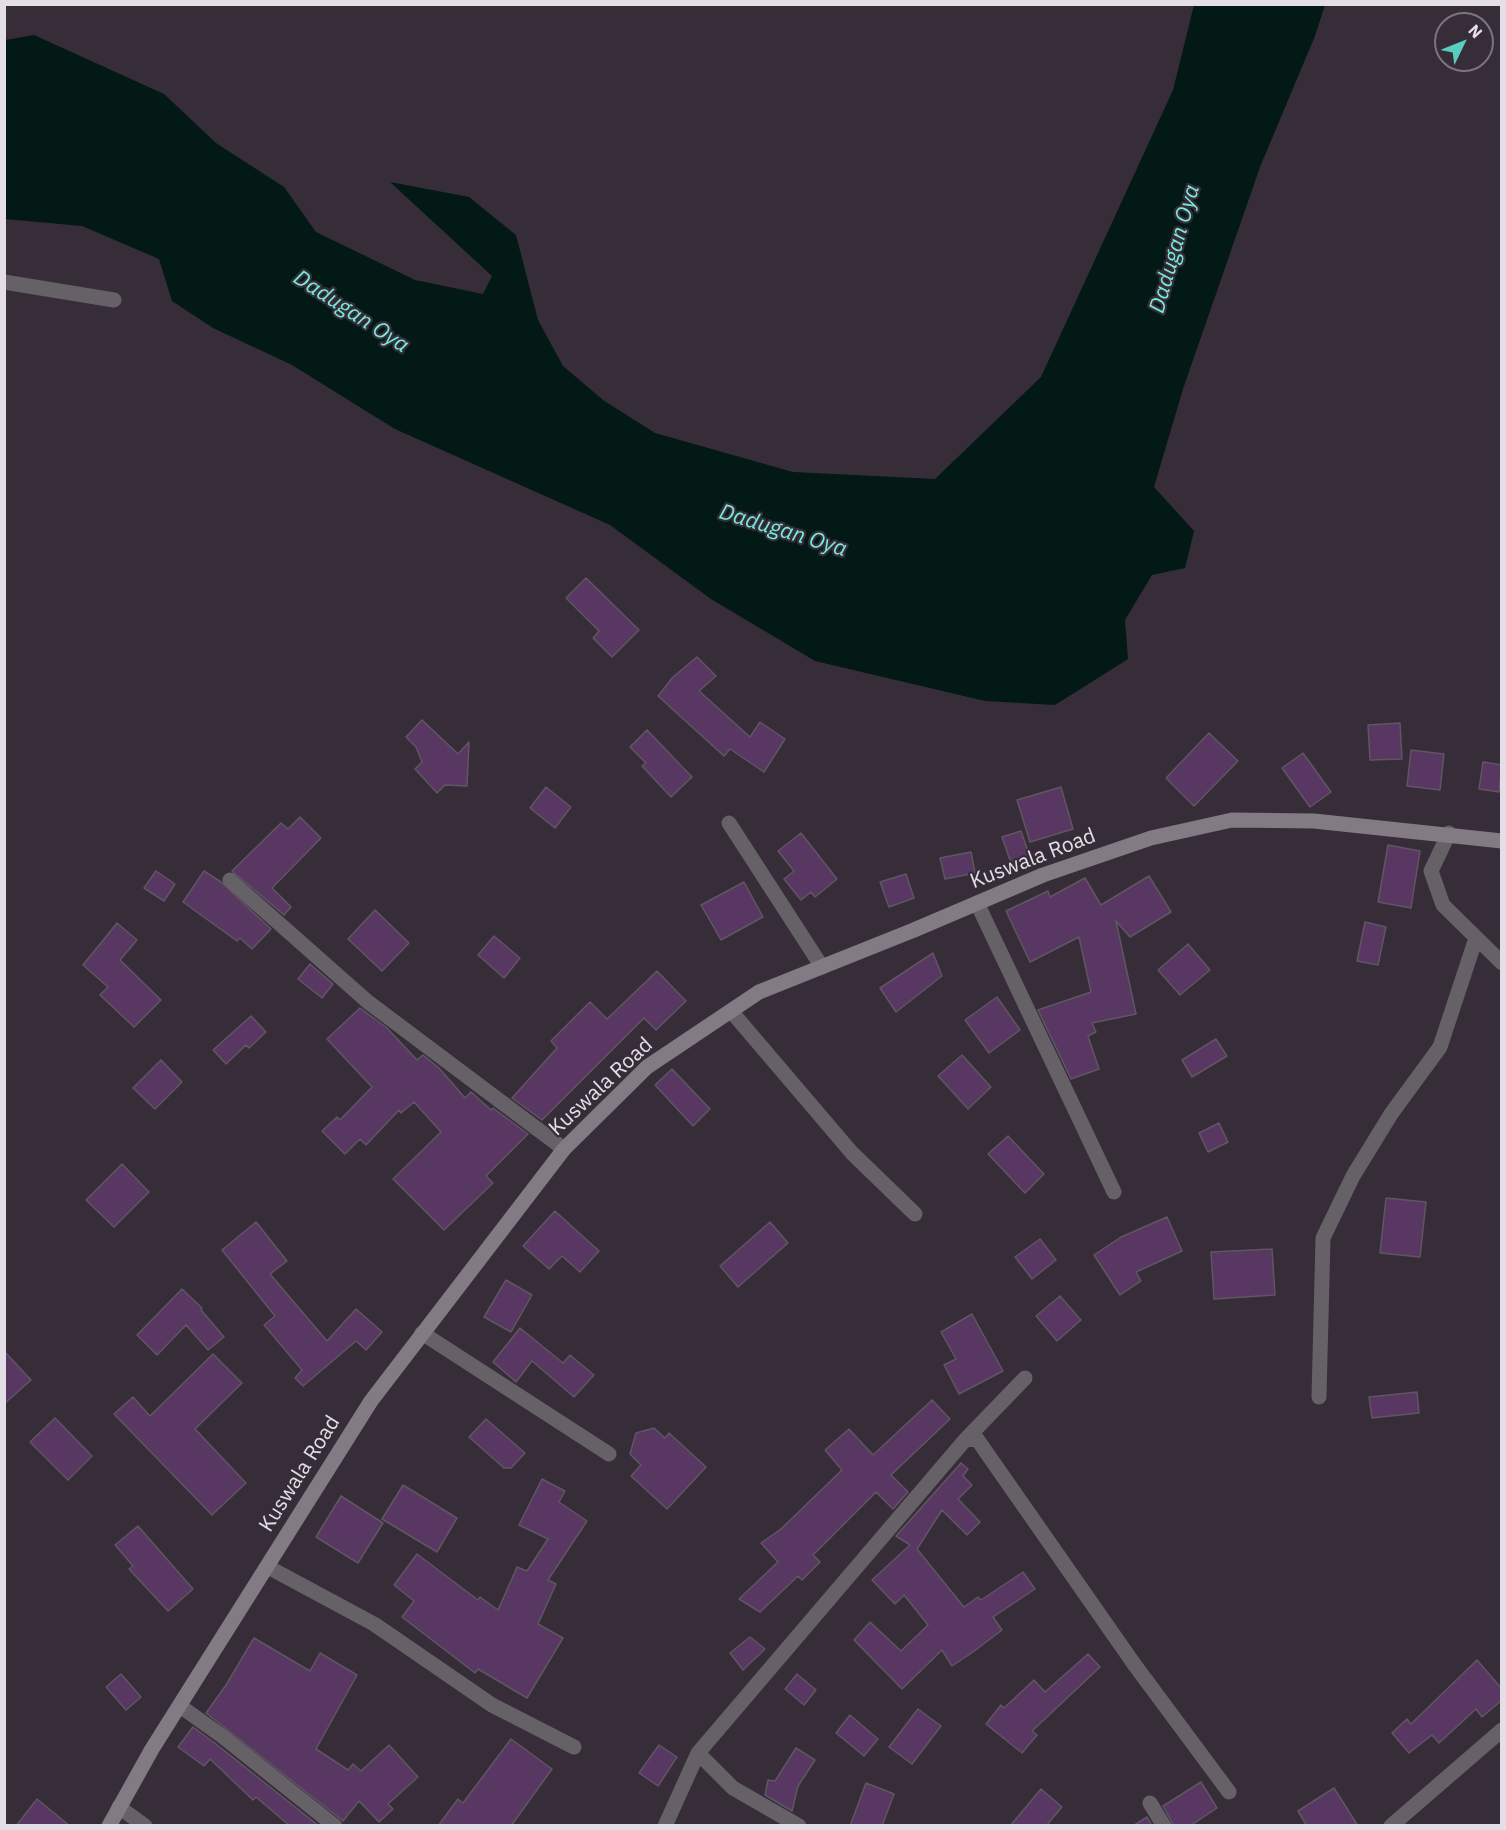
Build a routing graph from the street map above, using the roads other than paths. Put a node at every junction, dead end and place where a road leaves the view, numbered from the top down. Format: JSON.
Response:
{"nodes":[{"id":1,"x":4,"y":282,"type":"edge"},
{"id":2,"x":114,"y":300,"type":"dead end"},
{"id":3,"x":729,"y":824,"type":"dead end"},
{"id":4,"x":1449,"y":833,"type":"junction"},
{"id":5,"x":1502,"y":841,"type":"edge"},
{"id":6,"x":230,"y":879,"type":"dead end"},
{"id":7,"x":976,"y":903,"type":"junction"},
{"id":8,"x":1476,"y":938,"type":"junction"},
{"id":9,"x":1502,"y":963,"type":"edge"},
{"id":10,"x":822,"y":967,"type":"junction"},
{"id":11,"x":731,"y":1011,"type":"junction"},
{"id":12,"x":564,"y":1149,"type":"junction"},
{"id":13,"x":1114,"y":1192,"type":"dead end"},
{"id":14,"x":915,"y":1214,"type":"dead end"},
{"id":15,"x":422,"y":1333,"type":"junction"},
{"id":16,"x":1024,"y":1378,"type":"dead end"},
{"id":17,"x":1319,"y":1396,"type":"dead end"},
{"id":18,"x":965,"y":1440,"type":"junction"},
{"id":19,"x":609,"y":1454,"type":"dead end"},
{"id":20,"x":268,"y":1567,"type":"junction"},
{"id":21,"x":180,"y":1706,"type":"junction"},
{"id":22,"x":1502,"y":1730,"type":"edge"},
{"id":23,"x":574,"y":1747,"type":"dead end"},
{"id":24,"x":698,"y":1753,"type":"junction"},
{"id":25,"x":1229,"y":1792,"type":"dead end"},
{"id":26,"x":1150,"y":1803,"type":"dead end"},
{"id":27,"x":119,"y":1807,"type":"junction"},
{"id":28,"x":109,"y":1826,"type":"edge"},
{"id":29,"x":145,"y":1826,"type":"edge"},
{"id":30,"x":335,"y":1826,"type":"edge"},
{"id":31,"x":665,"y":1826,"type":"edge"},
{"id":32,"x":799,"y":1826,"type":"edge"},
{"id":33,"x":1164,"y":1826,"type":"edge"},
{"id":34,"x":1391,"y":1826,"type":"edge"}],
"edges":[{"from":1,"to":2,"type":"street"},
{"from":3,"to":10,"type":"street"},
{"from":4,"to":5,"type":"street","name":"Kuswala Road"},
{"from":4,"to":7,"type":"street","name":"Kuswala Road"},
{"from":4,"to":8,"type":"street"},
{"from":6,"to":12,"type":"street"},
{"from":7,"to":10,"type":"street","name":"Kuswala Road"},
{"from":7,"to":13,"type":"street"},
{"from":8,"to":9,"type":"street"},
{"from":8,"to":17,"type":"street"},
{"from":10,"to":11,"type":"street","name":"Kuswala Road"},
{"from":11,"to":12,"type":"street","name":"Kuswala Road"},
{"from":11,"to":14,"type":"street"},
{"from":12,"to":15,"type":"street","name":"Kuswala Road"},
{"from":15,"to":19,"type":"street"},
{"from":15,"to":20,"type":"street","name":"Kuswala Road"},
{"from":16,"to":18,"type":"street"},
{"from":18,"to":24,"type":"street"},
{"from":18,"to":25,"type":"street"},
{"from":20,"to":21,"type":"street","name":"Kuswala Road"},
{"from":20,"to":23,"type":"street"},
{"from":21,"to":27,"type":"street","name":"Kuswala Road"},
{"from":21,"to":30,"type":"street"},
{"from":22,"to":34,"type":"street"},
{"from":24,"to":31,"type":"street"},
{"from":24,"to":32,"type":"street"},
{"from":26,"to":33,"type":"street"},
{"from":27,"to":28,"type":"street","name":"Kuswala Road"},
{"from":27,"to":29,"type":"street"}]}
